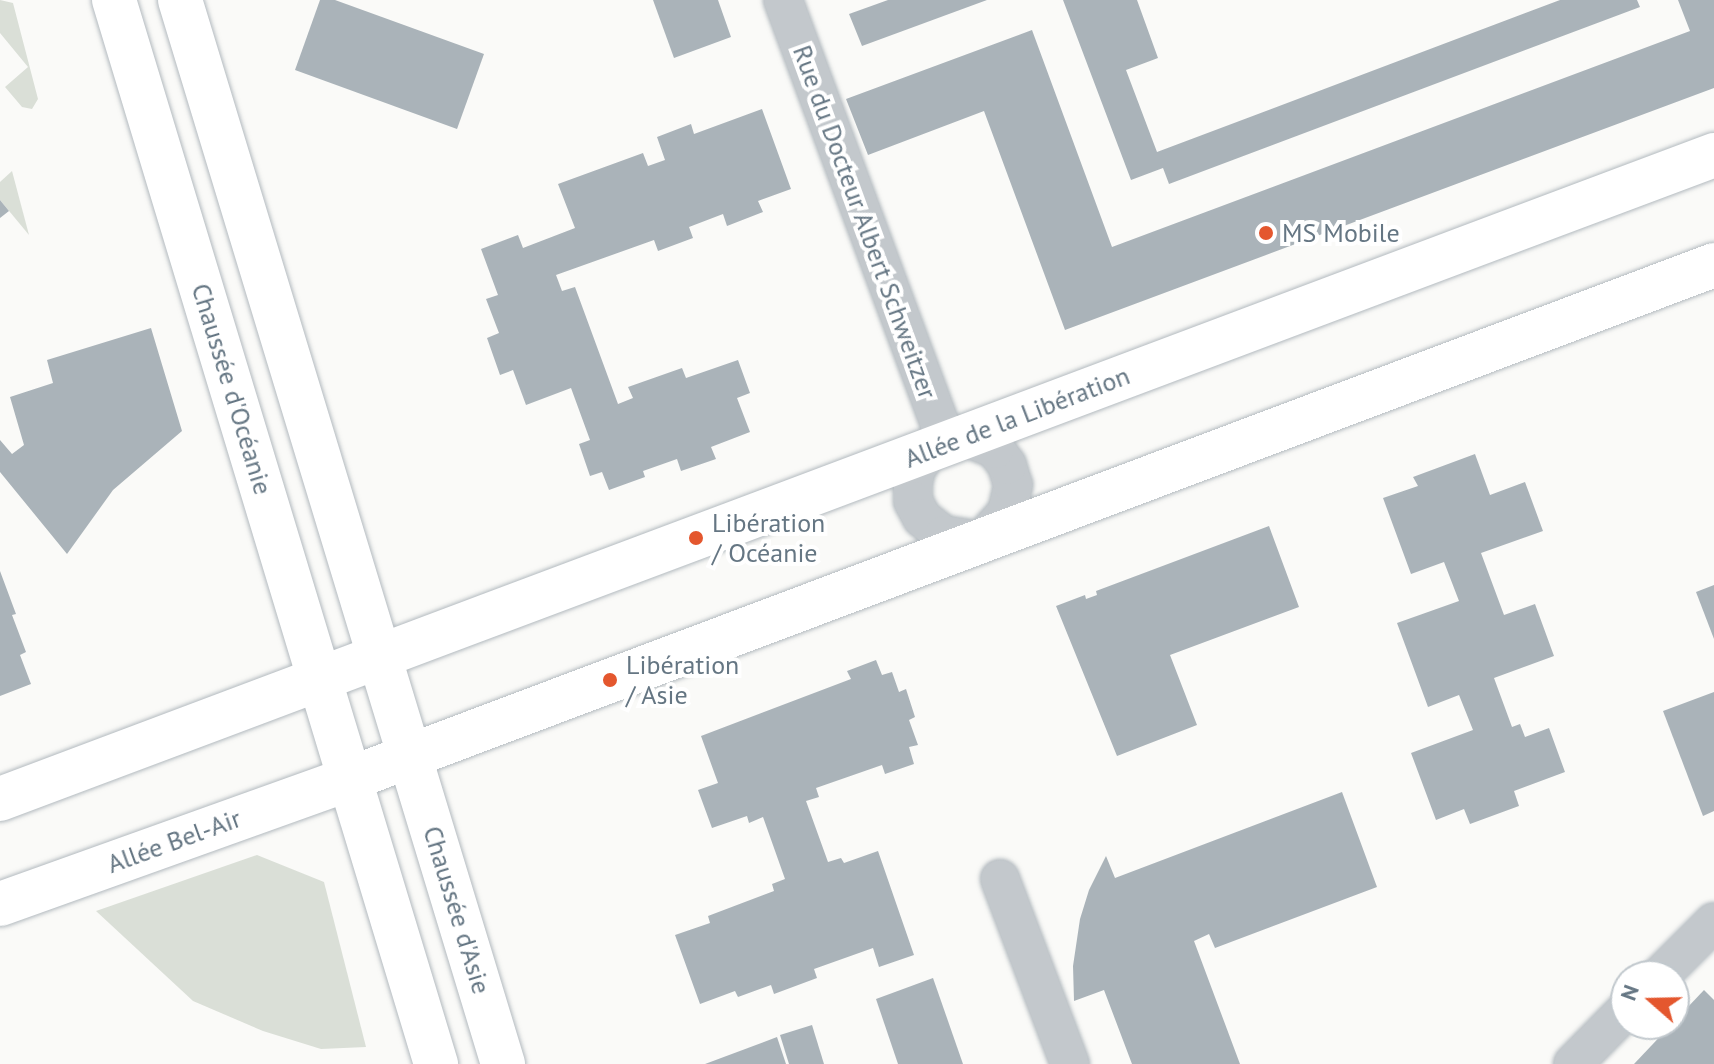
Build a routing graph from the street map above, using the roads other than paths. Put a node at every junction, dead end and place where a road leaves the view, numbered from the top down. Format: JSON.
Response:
{"nodes":[{"id":1,"x":114,"y":0,"type":"edge"},
{"id":2,"x":180,"y":0,"type":"edge"},
{"id":3,"x":783,"y":0,"type":"edge"},
{"id":4,"x":1714,"y":155,"type":"edge"},
{"id":5,"x":1714,"y":265,"type":"edge"},
{"id":6,"x":947,"y":444,"type":"junction"},
{"id":7,"x":981,"y":541,"type":"junction"},
{"id":8,"x":380,"y":657,"type":"junction"},
{"id":9,"x":320,"y":679,"type":"junction"},
{"id":10,"x":410,"y":756,"type":"junction"},
{"id":11,"x":349,"y":779,"type":"junction"},
{"id":12,"x":0,"y":799,"type":"edge"},
{"id":13,"x":1000,"y":879,"type":"dead end"},
{"id":14,"x":0,"y":904,"type":"edge"},
{"id":15,"x":1714,"y":922,"type":"edge"},
{"id":16,"x":1676,"y":960,"type":"edge"},
{"id":17,"x":1610,"y":1026,"type":"edge"},
{"id":18,"x":436,"y":1064,"type":"edge"},
{"id":19,"x":503,"y":1064,"type":"edge"},
{"id":20,"x":1070,"y":1064,"type":"edge"},
{"id":21,"x":1573,"y":1064,"type":"edge"}],
"edges":[{"from":1,"to":9,"type":"main road","name":"Chaussée d'Océanie"},
{"from":2,"to":8,"type":"main road"},
{"from":3,"to":6,"type":"street","name":"Rue du Docteur Albert Schweitzer"},
{"from":4,"to":6,"type":"main road","name":"Allée de la Libération"},
{"from":5,"to":7,"type":"main road"},
{"from":6,"to":7,"type":"street"},
{"from":6,"to":7,"type":"street"},
{"from":6,"to":8,"type":"main road","name":"Allée de la Libération"},
{"from":7,"to":10,"type":"main road"},
{"from":8,"to":9,"type":"main road","name":"Allée de la Libération"},
{"from":8,"to":10,"type":"main road"},
{"from":9,"to":11,"type":"main road","name":"Chaussée d'Océanie"},
{"from":9,"to":12,"type":"main road"},
{"from":10,"to":11,"type":"main road"},
{"from":10,"to":19,"type":"main road","name":"Chaussée d'Asie"},
{"from":11,"to":14,"type":"main road","name":"Allée Bel-Air"},
{"from":11,"to":18,"type":"main road"},
{"from":13,"to":20,"type":"street"},
{"from":15,"to":16,"type":"street"},
{"from":17,"to":21,"type":"street"}]}
